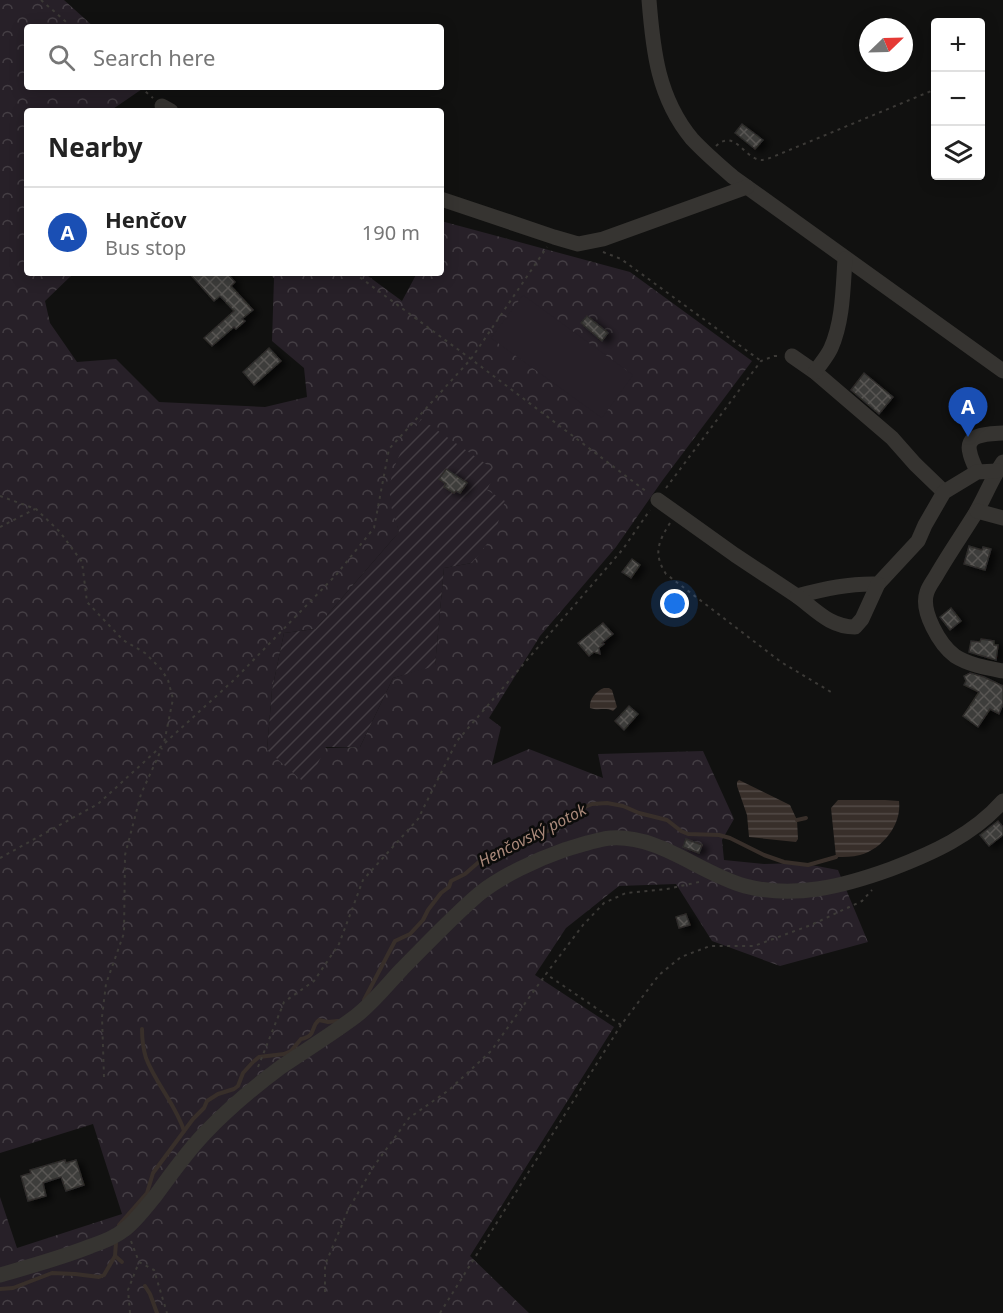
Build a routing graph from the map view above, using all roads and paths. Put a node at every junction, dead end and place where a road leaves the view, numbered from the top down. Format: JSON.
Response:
{"nodes":[{"id":1,"x":41,"y":0,"type":"edge"},
{"id":2,"x":649,"y":0,"type":"edge"},
{"id":3,"x":69,"y":24,"type":"edge"},
{"id":4,"x":144,"y":90,"type":"edge"},
{"id":5,"x":931,"y":91,"type":"edge"},
{"id":6,"x":166,"y":108,"type":"edge"},
{"id":7,"x":707,"y":154,"type":"junction"},
{"id":8,"x":747,"y":187,"type":"junction"},
{"id":9,"x":444,"y":200,"type":"edge"},
{"id":10,"x":554,"y":237,"type":"junction"},
{"id":11,"x":600,"y":251,"type":"dead end"},
{"id":12,"x":845,"y":259,"type":"junction"},
{"id":13,"x":358,"y":276,"type":"edge"},
{"id":14,"x":792,"y":356,"type":"joint"},
{"id":15,"x":471,"y":359,"type":"junction"},
{"id":16,"x":1003,"y":371,"type":"edge"},
{"id":17,"x":814,"y":372,"type":"junction"},
{"id":18,"x":1003,"y":433,"type":"edge"},
{"id":19,"x":1000,"y":466,"type":"edge"},
{"id":20,"x":977,"y":472,"type":"junction"},
{"id":21,"x":944,"y":492,"type":"junction"},
{"id":22,"x":0,"y":496,"type":"edge"},
{"id":23,"x":658,"y":500,"type":"joint"},
{"id":24,"x":36,"y":509,"type":"junction"},
{"id":25,"x":977,"y":511,"type":"junction"},
{"id":26,"x":676,"y":513,"type":"junction"},
{"id":27,"x":1003,"y":518,"type":"edge"},
{"id":28,"x":0,"y":527,"type":"edge"},
{"id":29,"x":878,"y":584,"type":"junction"},
{"id":30,"x":797,"y":596,"type":"junction"},
{"id":31,"x":536,"y":650,"type":"dead end"},
{"id":32,"x":1003,"y":671,"type":"edge"},
{"id":33,"x":831,"y":692,"type":"dead end"},
{"id":34,"x":163,"y":745,"type":"junction"},
{"id":35,"x":1003,"y":801,"type":"edge"},
{"id":36,"x":0,"y":858,"type":"edge"},
{"id":37,"x":889,"y":869,"type":"junction"},
{"id":38,"x":699,"y":882,"type":"dead end"},
{"id":39,"x":546,"y":974,"type":"junction"},
{"id":40,"x":621,"y":1025,"type":"junction"},
{"id":41,"x":256,"y":1072,"type":"dead end"},
{"id":42,"x":104,"y":1077,"type":"dead end"},
{"id":43,"x":133,"y":1246,"type":"dead end"},
{"id":44,"x":139,"y":1262,"type":"junction"},
{"id":45,"x":0,"y":1275,"type":"edge"},
{"id":46,"x":325,"y":1292,"type":"dead end"},
{"id":47,"x":130,"y":1313,"type":"edge"},
{"id":48,"x":166,"y":1313,"type":"edge"},
{"id":49,"x":440,"y":1313,"type":"edge"}],
"edges":[{"from":1,"to":3,"type":"path"},
{"from":2,"to":7,"type":"street"},
{"from":4,"to":6,"type":"path"},
{"from":5,"to":7,"type":"path"},
{"from":7,"to":8,"type":"street"},
{"from":8,"to":10,"type":"street"},
{"from":8,"to":12,"type":"street"},
{"from":9,"to":10,"type":"street"},
{"from":10,"to":15,"type":"path"},
{"from":11,"to":14,"type":"path"},
{"from":12,"to":16,"type":"street"},
{"from":12,"to":17,"type":"street"},
{"from":13,"to":15,"type":"path"},
{"from":14,"to":17,"type":"street"},
{"from":15,"to":23,"type":"path"},
{"from":15,"to":34,"type":"path"},
{"from":17,"to":21,"type":"street"},
{"from":18,"to":20,"type":"street"},
{"from":19,"to":20,"type":"street"},
{"from":19,"to":25,"type":"street"},
{"from":20,"to":21,"type":"street"},
{"from":21,"to":29,"type":"street"},
{"from":22,"to":24,"type":"path"},
{"from":23,"to":26,"type":"street"},
{"from":24,"to":28,"type":"path"},
{"from":24,"to":34,"type":"path"},
{"from":25,"to":27,"type":"street"},
{"from":25,"to":32,"type":"street"},
{"from":26,"to":30,"type":"street"},
{"from":26,"to":33,"type":"path"},
{"from":29,"to":30,"type":"street"},
{"from":29,"to":30,"type":"street"},
{"from":31,"to":41,"type":"path"},
{"from":34,"to":36,"type":"path"},
{"from":34,"to":42,"type":"path"},
{"from":35,"to":37,"type":"street"},
{"from":37,"to":40,"type":"path"},
{"from":37,"to":45,"type":"street"},
{"from":38,"to":39,"type":"path"},
{"from":39,"to":40,"type":"path"},
{"from":39,"to":46,"type":"path"},
{"from":40,"to":49,"type":"path"},
{"from":43,"to":44,"type":"path"},
{"from":44,"to":47,"type":"path"},
{"from":44,"to":48,"type":"path"}]}
